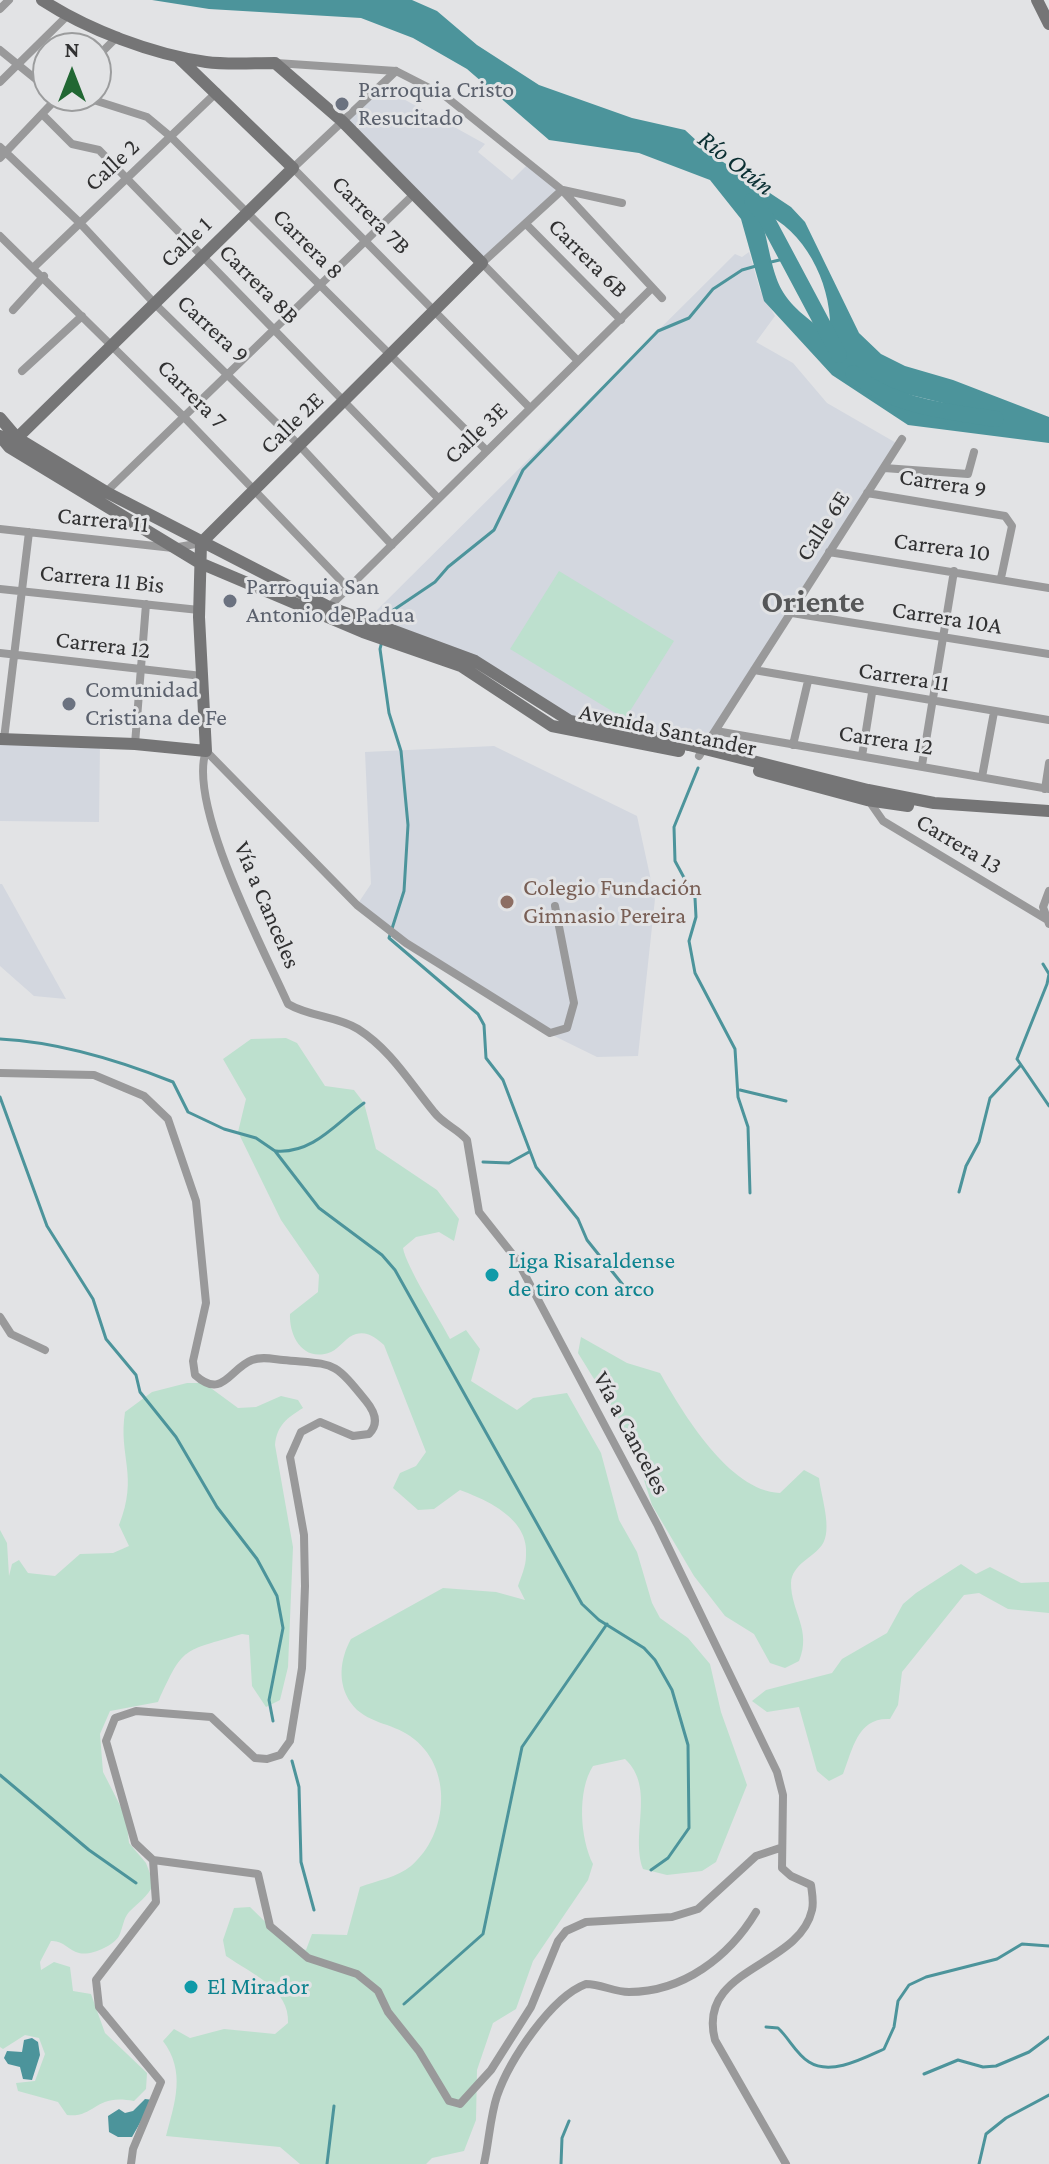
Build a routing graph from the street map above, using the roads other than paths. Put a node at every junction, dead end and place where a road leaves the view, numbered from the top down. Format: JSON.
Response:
{"nodes":[{"id":1,"x":9,"y":0,"type":"edge"},
{"id":2,"x":42,"y":0,"type":"edge"},
{"id":3,"x":1037,"y":0,"type":"edge"},
{"id":4,"x":0,"y":9,"type":"edge"},
{"id":5,"x":67,"y":16,"type":"junction"},
{"id":6,"x":1049,"y":24,"type":"edge"},
{"id":7,"x":118,"y":35,"type":"junction"},
{"id":8,"x":112,"y":41,"type":"edge"},
{"id":9,"x":0,"y":50,"type":"edge"},
{"id":10,"x":178,"y":57,"type":"junction"},
{"id":11,"x":275,"y":63,"type":"junction"},
{"id":12,"x":18,"y":65,"type":"junction"},
{"id":13,"x":396,"y":71,"type":"junction"},
{"id":14,"x":32,"y":76,"type":"edge"},
{"id":15,"x":0,"y":82,"type":"edge"},
{"id":16,"x":217,"y":92,"type":"junction"},
{"id":17,"x":112,"y":106,"type":"edge"},
{"id":18,"x":42,"y":114,"type":"joint"},
{"id":19,"x":342,"y":121,"type":"junction"},
{"id":20,"x":171,"y":137,"type":"junction"},
{"id":21,"x":2,"y":152,"type":"edge"},
{"id":22,"x":293,"y":168,"type":"junction"},
{"id":23,"x":128,"y":179,"type":"junction"},
{"id":24,"x":562,"y":190,"type":"junction"},
{"id":25,"x":413,"y":195,"type":"junction"},
{"id":26,"x":622,"y":203,"type":"dead end"},
{"id":27,"x":248,"y":212,"type":"junction"},
{"id":28,"x":79,"y":222,"type":"junction"},
{"id":29,"x":526,"y":224,"type":"junction"},
{"id":30,"x":0,"y":236,"type":"edge"},
{"id":31,"x":365,"y":240,"type":"junction"},
{"id":32,"x":203,"y":256,"type":"junction"},
{"id":33,"x":482,"y":263,"type":"junction"},
{"id":34,"x":33,"y":268,"type":"junction"},
{"id":35,"x":44,"y":276,"type":"junction"},
{"id":36,"x":318,"y":284,"type":"junction"},
{"id":37,"x":652,"y":288,"type":"junction"},
{"id":38,"x":662,"y":298,"type":"dead end"},
{"id":39,"x":155,"y":304,"type":"junction"},
{"id":40,"x":13,"y":310,"type":"dead end"},
{"id":41,"x":435,"y":312,"type":"junction"},
{"id":42,"x":82,"y":316,"type":"junction"},
{"id":43,"x":621,"y":320,"type":"junction"},
{"id":44,"x":276,"y":329,"type":"junction"},
{"id":45,"x":112,"y":346,"type":"junction"},
{"id":46,"x":391,"y":355,"type":"junction"},
{"id":47,"x":578,"y":361,"type":"junction"},
{"id":48,"x":22,"y":371,"type":"dead end"},
{"id":49,"x":228,"y":373,"type":"junction"},
{"id":50,"x":347,"y":401,"type":"junction"},
{"id":51,"x":530,"y":408,"type":"junction"},
{"id":52,"x":184,"y":417,"type":"junction"},
{"id":53,"x":0,"y":418,"type":"edge"},
{"id":54,"x":902,"y":439,"type":"dead end"},
{"id":55,"x":9,"y":440,"type":"edge"},
{"id":56,"x":300,"y":446,"type":"junction"},
{"id":57,"x":487,"y":451,"type":"junction"},
{"id":58,"x":974,"y":452,"type":"dead end"},
{"id":59,"x":884,"y":468,"type":"junction"},
{"id":60,"x":255,"y":489,"type":"junction"},
{"id":61,"x":106,"y":492,"type":"junction"},
{"id":62,"x":867,"y":493,"type":"junction"},
{"id":63,"x":438,"y":498,"type":"junction"},
{"id":64,"x":0,"y":529,"type":"edge"},
{"id":65,"x":29,"y":532,"type":"junction"},
{"id":66,"x":201,"y":543,"type":"junction"},
{"id":67,"x":392,"y":545,"type":"junction"},
{"id":68,"x":173,"y":548,"type":"junction"},
{"id":69,"x":829,"y":552,"type":"junction"},
{"id":70,"x":200,"y":563,"type":"junction"},
{"id":71,"x":954,"y":571,"type":"junction"},
{"id":72,"x":1001,"y":578,"type":"junction"},
{"id":73,"x":348,"y":588,"type":"junction"},
{"id":74,"x":1049,"y":588,"type":"edge"},
{"id":75,"x":0,"y":589,"type":"edge"},
{"id":76,"x":22,"y":591,"type":"junction"},
{"id":77,"x":146,"y":604,"type":"junction"},
{"id":78,"x":329,"y":607,"type":"junction"},
{"id":79,"x":199,"y":610,"type":"junction"},
{"id":80,"x":792,"y":613,"type":"junction"},
{"id":81,"x":943,"y":637,"type":"junction"},
{"id":82,"x":0,"y":653,"type":"edge"},
{"id":83,"x":1049,"y":654,"type":"edge"},
{"id":84,"x":13,"y":655,"type":"junction"},
{"id":85,"x":754,"y":670,"type":"junction"},
{"id":86,"x":141,"y":671,"type":"junction"},
{"id":87,"x":202,"y":676,"type":"junction"},
{"id":88,"x":808,"y":681,"type":"junction"},
{"id":89,"x":872,"y":693,"type":"junction"},
{"id":90,"x":933,"y":702,"type":"junction"},
{"id":91,"x":994,"y":712,"type":"junction"},
{"id":92,"x":1049,"y":720,"type":"edge"},
{"id":93,"x":716,"y":731,"type":"junction"},
{"id":94,"x":2,"y":739,"type":"edge"},
{"id":95,"x":135,"y":744,"type":"junction"},
{"id":96,"x":793,"y":745,"type":"junction"},
{"id":97,"x":206,"y":751,"type":"junction"},
{"id":98,"x":702,"y":752,"type":"junction"},
{"id":99,"x":862,"y":756,"type":"junction"},
{"id":100,"x":1049,"y":763,"type":"edge"},
{"id":101,"x":922,"y":765,"type":"junction"},
{"id":102,"x":982,"y":777,"type":"junction"},
{"id":103,"x":1047,"y":789,"type":"edge"},
{"id":104,"x":867,"y":795,"type":"junction"},
{"id":105,"x":1049,"y":811,"type":"edge"},
{"id":106,"x":1049,"y":818,"type":"edge"},
{"id":107,"x":1049,"y":891,"type":"edge"},
{"id":108,"x":555,"y":906,"type":"dead end"},
{"id":109,"x":1048,"y":922,"type":"edge"},
{"id":110,"x":0,"y":1073,"type":"edge"},
{"id":111,"x":0,"y":1317,"type":"edge"},
{"id":112,"x":45,"y":1350,"type":"dead end"},
{"id":113,"x":780,"y":1848,"type":"junction"},
{"id":114,"x":153,"y":1860,"type":"junction"},
{"id":115,"x":756,"y":1912,"type":"dead end"},
{"id":116,"x":491,"y":2070,"type":"junction"},
{"id":117,"x":504,"y":2078,"type":"junction"},
{"id":118,"x":131,"y":2164,"type":"edge"},
{"id":119,"x":484,"y":2164,"type":"edge"},
{"id":120,"x":786,"y":2164,"type":"edge"}],
"edges":[{"from":1,"to":4,"type":"street"},
{"from":2,"to":5,"type":"main road"},
{"from":3,"to":6,"type":"main road"},
{"from":5,"to":7,"type":"main road"},
{"from":5,"to":12,"type":"street"},
{"from":7,"to":8,"type":"street"},
{"from":7,"to":10,"type":"main road"},
{"from":9,"to":12,"type":"street"},
{"from":10,"to":11,"type":"main road"},
{"from":10,"to":16,"type":"main road","name":"Carrera 7B"},
{"from":11,"to":13,"type":"street"},
{"from":11,"to":19,"type":"main road"},
{"from":12,"to":14,"type":"street"},
{"from":12,"to":15,"type":"street"},
{"from":13,"to":19,"type":"street","name":"Calle 1"},
{"from":13,"to":24,"type":"street"},
{"from":16,"to":20,"type":"street","name":"Calle 2"},
{"from":16,"to":22,"type":"main road","name":"Carrera 7B"},
{"from":17,"to":20,"type":"street","name":"Carrera 8"},
{"from":18,"to":21,"type":"street"},
{"from":18,"to":23,"type":"street","name":"Carrera 8B"},
{"from":19,"to":22,"type":"street","name":"Calle 1"},
{"from":19,"to":25,"type":"main road"},
{"from":20,"to":23,"type":"street","name":"Calle 2"},
{"from":20,"to":27,"type":"street","name":"Carrera 8"},
{"from":21,"to":28,"type":"street","name":"Carrera 9"},
{"from":22,"to":27,"type":"main road","name":"Calle 1"},
{"from":22,"to":31,"type":"street","name":"Carrera 7B"},
{"from":23,"to":28,"type":"street","name":"Calle 2"},
{"from":23,"to":32,"type":"street","name":"Carrera 8B"},
{"from":24,"to":26,"type":"street"},
{"from":24,"to":29,"type":"street","name":"Calle 2E"},
{"from":24,"to":37,"type":"street"},
{"from":25,"to":31,"type":"street"},
{"from":25,"to":33,"type":"main road"},
{"from":27,"to":32,"type":"main road","name":"Calle 1"},
{"from":27,"to":36,"type":"street","name":"Carrera 8"},
{"from":28,"to":34,"type":"street","name":"Calle 2"},
{"from":28,"to":39,"type":"street","name":"Carrera 9"},
{"from":29,"to":33,"type":"street","name":"Calle 2E"},
{"from":29,"to":43,"type":"street","name":"Carrera 6B"},
{"from":30,"to":34,"type":"street","name":"Carrera 7"},
{"from":31,"to":36,"type":"street"},
{"from":31,"to":41,"type":"street","name":"Carrera 7B"},
{"from":32,"to":39,"type":"main road","name":"Calle 1"},
{"from":32,"to":44,"type":"street","name":"Carrera 8B"},
{"from":33,"to":41,"type":"main road","name":"Calle 2E"},
{"from":33,"to":47,"type":"street"},
{"from":34,"to":35,"type":"street","name":"Carrera 7"},
{"from":35,"to":40,"type":"street"},
{"from":35,"to":42,"type":"street","name":"Carrera 7"},
{"from":36,"to":44,"type":"street"},
{"from":36,"to":46,"type":"street","name":"Carrera 8"},
{"from":37,"to":38,"type":"street"},
{"from":37,"to":43,"type":"street","name":"Calle 3E"},
{"from":39,"to":45,"type":"main road","name":"Calle 1"},
{"from":39,"to":49,"type":"street","name":"Carrera 9"},
{"from":41,"to":46,"type":"main road","name":"Calle 2E"},
{"from":41,"to":51,"type":"street","name":"Carrera 7B"},
{"from":42,"to":45,"type":"street","name":"Carrera 7"},
{"from":42,"to":48,"type":"street"},
{"from":43,"to":47,"type":"street","name":"Calle 3E"},
{"from":44,"to":49,"type":"street"},
{"from":44,"to":50,"type":"street","name":"Carrera 8B"},
{"from":45,"to":52,"type":"street","name":"Carrera 7"},
{"from":45,"to":55,"type":"main road","name":"Calle 1"},
{"from":46,"to":50,"type":"main road","name":"Calle 2E"},
{"from":46,"to":57,"type":"street","name":"Carrera 8"},
{"from":47,"to":51,"type":"street","name":"Calle 3E"},
{"from":49,"to":52,"type":"street"},
{"from":49,"to":56,"type":"street","name":"Carrera 9"},
{"from":50,"to":56,"type":"main road","name":"Calle 2E"},
{"from":50,"to":63,"type":"street","name":"Carrera 8B"},
{"from":51,"to":57,"type":"street","name":"Calle 3E"},
{"from":52,"to":60,"type":"street","name":"Carrera 7"},
{"from":52,"to":61,"type":"street"},
{"from":53,"to":55,"type":"main road"},
{"from":54,"to":59,"type":"street","name":"Calle 6E"},
{"from":55,"to":61,"type":"main road","name":"Avenida Santander"},
{"from":55,"to":68,"type":"main road","name":"Avenida Santander"},
{"from":56,"to":60,"type":"main road","name":"Calle 2E"},
{"from":56,"to":67,"type":"street","name":"Carrera 9"},
{"from":57,"to":63,"type":"street","name":"Calle 3E"},
{"from":58,"to":59,"type":"street"},
{"from":59,"to":62,"type":"street","name":"Calle 6E"},
{"from":60,"to":66,"type":"main road","name":"Calle 2E"},
{"from":60,"to":73,"type":"street","name":"Carrera 7"},
{"from":61,"to":66,"type":"main road","name":"Avenida Santander"},
{"from":62,"to":69,"type":"street","name":"Calle 6E"},
{"from":62,"to":72,"type":"street","name":"Carrera 9"},
{"from":63,"to":67,"type":"street","name":"Calle 3E"},
{"from":64,"to":65,"type":"street","name":"Carrera 11"},
{"from":65,"to":68,"type":"street","name":"Carrera 11"},
{"from":65,"to":76,"type":"street"},
{"from":66,"to":68,"type":"street","name":"Carrera 11"},
{"from":66,"to":70,"type":"main road"},
{"from":66,"to":78,"type":"main road","name":"Avenida Santander"},
{"from":67,"to":73,"type":"street","name":"Calle 3E"},
{"from":68,"to":70,"type":"main road","name":"Avenida Santander"},
{"from":69,"to":71,"type":"street","name":"Carrera 10"},
{"from":69,"to":80,"type":"street","name":"Calle 6E"},
{"from":70,"to":79,"type":"main road"},
{"from":70,"to":98,"type":"main road","name":"Avenida Santander"},
{"from":71,"to":72,"type":"street","name":"Carrera 10"},
{"from":71,"to":81,"type":"street"},
{"from":72,"to":74,"type":"street","name":"Carrera 10"},
{"from":73,"to":78,"type":"street","name":"Calle 3E"},
{"from":75,"to":76,"type":"street","name":"Carrera 11 Bis"},
{"from":76,"to":77,"type":"street","name":"Carrera 11 Bis"},
{"from":76,"to":84,"type":"street"},
{"from":77,"to":79,"type":"street","name":"Carrera 11 Bis"},
{"from":77,"to":86,"type":"street"},
{"from":78,"to":98,"type":"main road","name":"Avenida Santander"},
{"from":79,"to":87,"type":"main road"},
{"from":80,"to":81,"type":"street","name":"Carrera 10A"},
{"from":80,"to":85,"type":"street","name":"Calle 6E"},
{"from":81,"to":83,"type":"street","name":"Carrera 10A"},
{"from":81,"to":90,"type":"street"},
{"from":82,"to":84,"type":"street","name":"Carrera 12"},
{"from":84,"to":86,"type":"street","name":"Carrera 12"},
{"from":84,"to":94,"type":"street"},
{"from":85,"to":88,"type":"street","name":"Carrera 11"},
{"from":85,"to":93,"type":"street","name":"Calle 6E"},
{"from":86,"to":87,"type":"street","name":"Carrera 12"},
{"from":86,"to":95,"type":"street"},
{"from":87,"to":97,"type":"main road"},
{"from":88,"to":89,"type":"street","name":"Carrera 11"},
{"from":88,"to":96,"type":"street"},
{"from":89,"to":90,"type":"street","name":"Carrera 11"},
{"from":89,"to":99,"type":"street"},
{"from":90,"to":91,"type":"street","name":"Carrera 11"},
{"from":90,"to":101,"type":"street"},
{"from":91,"to":92,"type":"street","name":"Carrera 11"},
{"from":91,"to":102,"type":"street"},
{"from":93,"to":96,"type":"street","name":"Carrera 12"},
{"from":93,"to":98,"type":"street","name":"Calle 6E"},
{"from":94,"to":95,"type":"main road"},
{"from":95,"to":97,"type":"main road"},
{"from":96,"to":99,"type":"street","name":"Carrera 12"},
{"from":97,"to":108,"type":"street"},
{"from":97,"to":113,"type":"street","name":"Vía a Canceles"},
{"from":98,"to":104,"type":"main road","name":"Avenida Santander"},
{"from":99,"to":101,"type":"street","name":"Carrera 12"},
{"from":100,"to":103,"type":"street"},
{"from":101,"to":102,"type":"street","name":"Carrera 12"},
{"from":102,"to":103,"type":"street","name":"Carrera 12"},
{"from":104,"to":105,"type":"main road","name":"Avenida Santander"},
{"from":104,"to":106,"type":"main road","name":"Avenida Santander"},
{"from":104,"to":109,"type":"street","name":"Carrera 13"},
{"from":107,"to":109,"type":"street"},
{"from":110,"to":114,"type":"street"},
{"from":111,"to":112,"type":"street"},
{"from":113,"to":116,"type":"street"},
{"from":113,"to":120,"type":"street"},
{"from":114,"to":116,"type":"street"},
{"from":114,"to":118,"type":"street"},
{"from":115,"to":117,"type":"street"},
{"from":116,"to":117,"type":"street"},
{"from":117,"to":119,"type":"street"}]}
